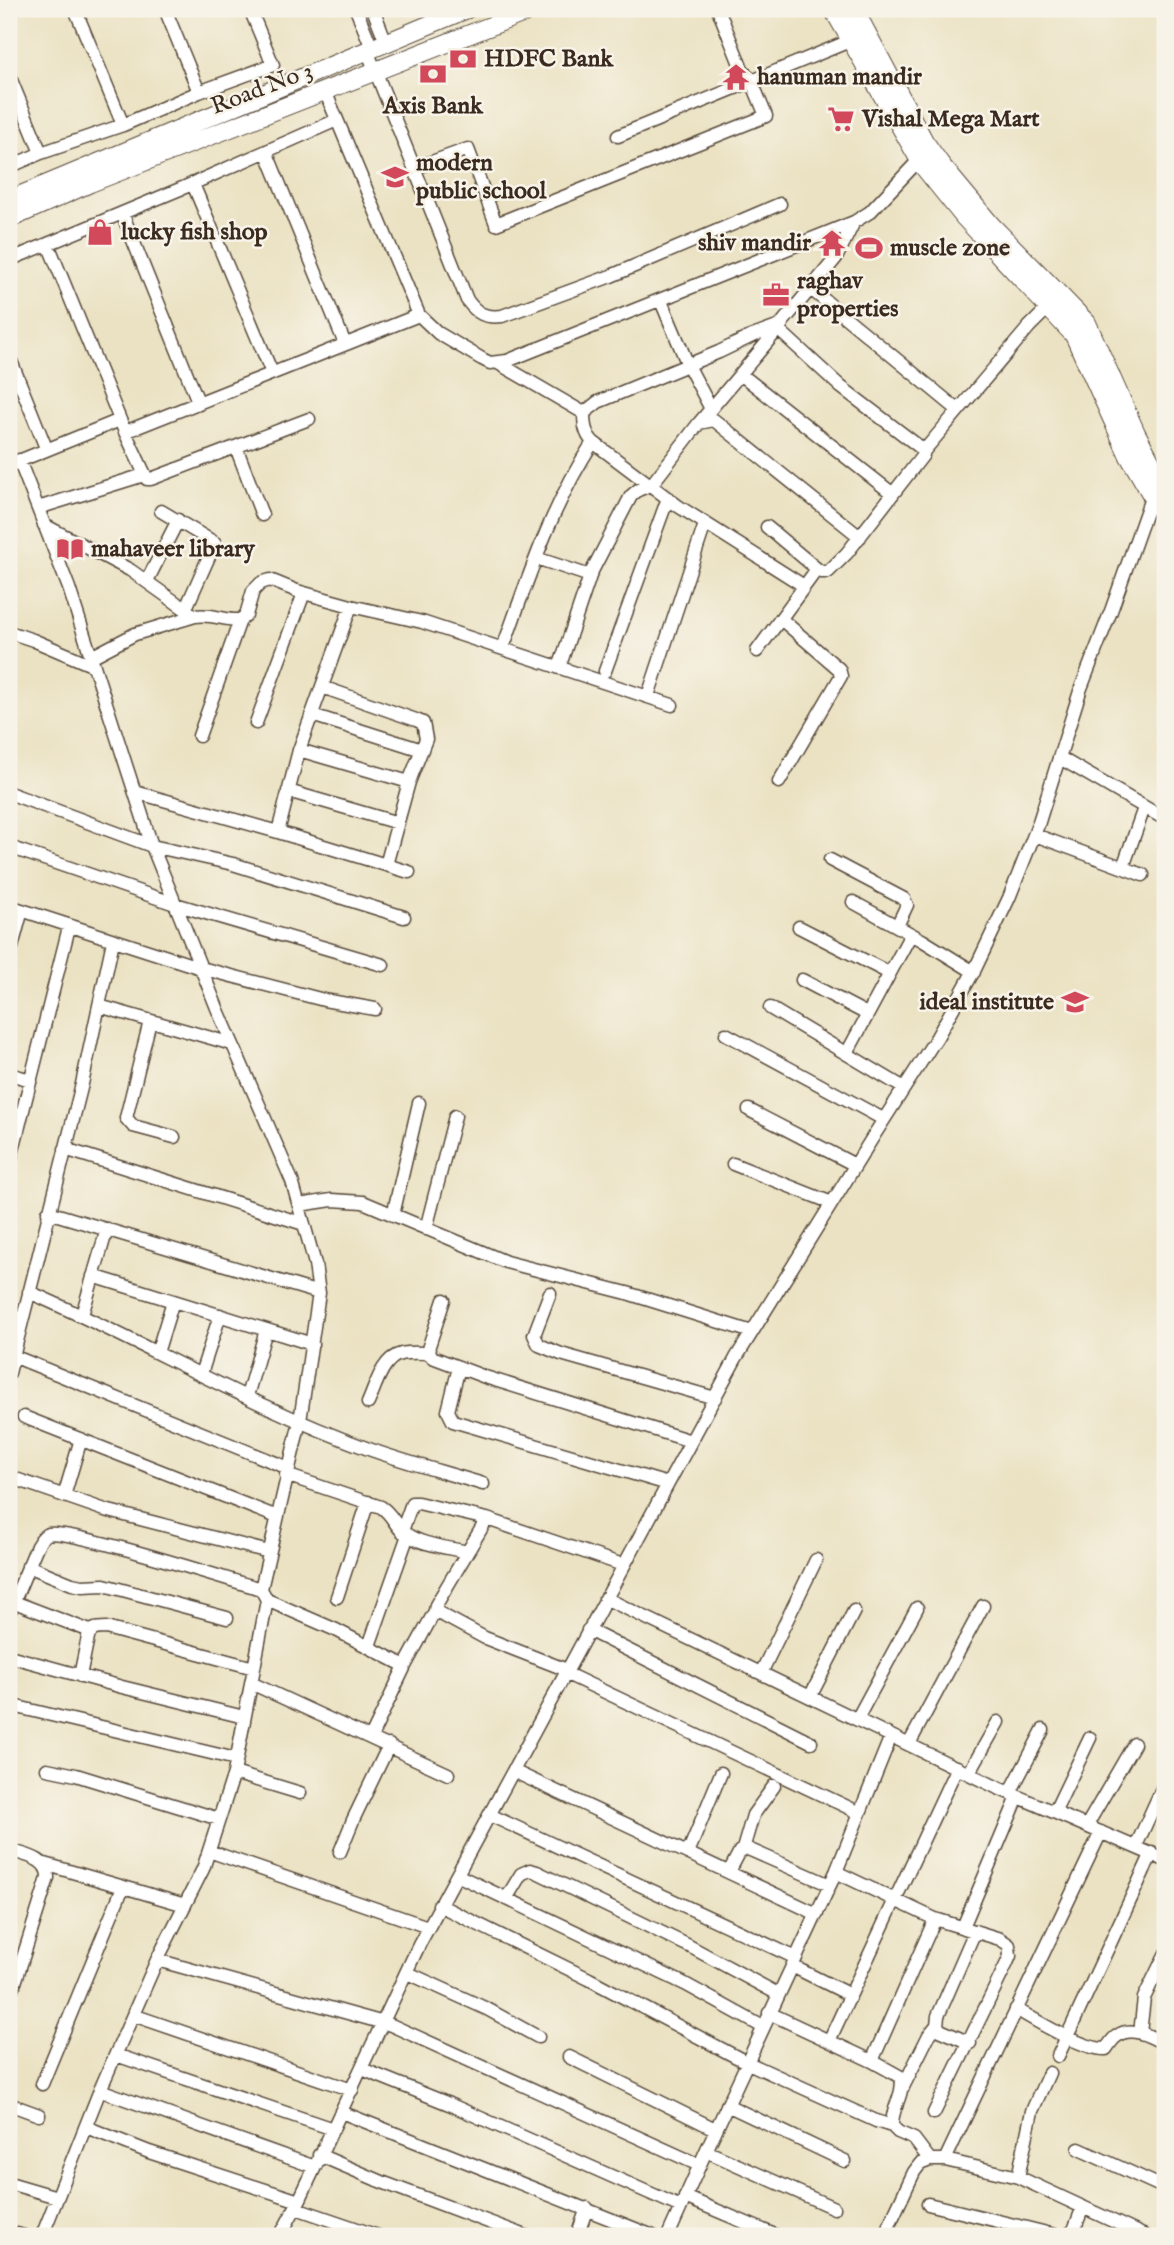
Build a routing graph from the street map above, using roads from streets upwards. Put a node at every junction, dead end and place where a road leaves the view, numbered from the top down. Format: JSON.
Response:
{"nodes":[{"id":1,"x":75,"y":9,"type":"edge"},
{"id":2,"x":165,"y":9,"type":"edge"},
{"id":3,"x":250,"y":9,"type":"edge"},
{"id":4,"x":356,"y":9,"type":"edge"},
{"id":5,"x":373,"y":9,"type":"edge"},
{"id":6,"x":467,"y":9,"type":"edge"},
{"id":7,"x":534,"y":9,"type":"edge"},
{"id":8,"x":718,"y":9,"type":"edge"},
{"id":9,"x":833,"y":9,"type":"edge"},
{"id":10,"x":854,"y":9,"type":"edge"},
{"id":11,"x":866,"y":31,"type":"junction"},
{"id":12,"x":851,"y":42,"type":"junction"},
{"id":13,"x":375,"y":47,"type":"junction"},
{"id":14,"x":376,"y":71,"type":"junction"},
{"id":15,"x":9,"y":75,"type":"edge"},
{"id":16,"x":752,"y":82,"type":"junction"},
{"id":17,"x":282,"y":86,"type":"junction"},
{"id":18,"x":325,"y":91,"type":"junction"},
{"id":19,"x":199,"y":92,"type":"junction"},
{"id":20,"x":289,"y":105,"type":"junction"},
{"id":21,"x":337,"y":120,"type":"junction"},
{"id":22,"x":123,"y":125,"type":"junction"},
{"id":23,"x":618,"y":136,"type":"dead end"},
{"id":24,"x":266,"y":151,"type":"junction"},
{"id":25,"x":41,"y":153,"type":"junction"},
{"id":26,"x":919,"y":160,"type":"junction"},
{"id":27,"x":9,"y":167,"type":"edge"},
{"id":28,"x":415,"y":168,"type":"junction"},
{"id":29,"x":193,"y":184,"type":"junction"},
{"id":30,"x":9,"y":200,"type":"edge"},
{"id":31,"x":780,"y":204,"type":"dead end"},
{"id":32,"x":121,"y":214,"type":"junction"},
{"id":33,"x":9,"y":219,"type":"edge"},
{"id":34,"x":854,"y":222,"type":"junction"},
{"id":35,"x":48,"y":244,"type":"junction"},
{"id":36,"x":9,"y":260,"type":"edge"},
{"id":37,"x":811,"y":289,"type":"junction"},
{"id":38,"x":661,"y":301,"type":"junction"},
{"id":39,"x":1048,"y":308,"type":"junction"},
{"id":40,"x":419,"y":316,"type":"junction"},
{"id":41,"x":780,"y":326,"type":"junction"},
{"id":42,"x":345,"y":344,"type":"junction"},
{"id":43,"x":9,"y":356,"type":"edge"},
{"id":44,"x":498,"y":363,"type":"junction"},
{"id":45,"x":688,"y":365,"type":"junction"},
{"id":46,"x":272,"y":373,"type":"junction"},
{"id":47,"x":743,"y":376,"type":"dead end"},
{"id":48,"x":199,"y":404,"type":"junction"},
{"id":49,"x":711,"y":409,"type":"junction"},
{"id":50,"x":958,"y":410,"type":"junction"},
{"id":51,"x":584,"y":413,"type":"junction"},
{"id":52,"x":309,"y":418,"type":"dead end"},
{"id":53,"x":699,"y":423,"type":"junction"},
{"id":54,"x":123,"y":426,"type":"junction"},
{"id":55,"x":593,"y":442,"type":"junction"},
{"id":56,"x":236,"y":447,"type":"junction"},
{"id":57,"x":46,"y":448,"type":"junction"},
{"id":58,"x":923,"y":452,"type":"junction"},
{"id":59,"x":1165,"y":456,"type":"edge"},
{"id":60,"x":14,"y":462,"type":"edge"},
{"id":61,"x":144,"y":475,"type":"junction"},
{"id":62,"x":652,"y":484,"type":"junction"},
{"id":63,"x":1158,"y":487,"type":"edge"},
{"id":64,"x":893,"y":494,"type":"junction"},
{"id":65,"x":667,"y":498,"type":"junction"},
{"id":66,"x":38,"y":508,"type":"junction"},
{"id":67,"x":161,"y":511,"type":"dead end"},
{"id":68,"x":262,"y":515,"type":"dead end"},
{"id":69,"x":1165,"y":517,"type":"edge"},
{"id":70,"x":178,"y":520,"type":"junction"},
{"id":71,"x":705,"y":524,"type":"junction"},
{"id":72,"x":44,"y":525,"type":"junction"},
{"id":73,"x":767,"y":527,"type":"dead end"},
{"id":74,"x":860,"y":537,"type":"junction"},
{"id":75,"x":536,"y":558,"type":"junction"},
{"id":76,"x":817,"y":569,"type":"junction"},
{"id":77,"x":590,"y":576,"type":"junction"},
{"id":78,"x":147,"y":581,"type":"junction"},
{"id":79,"x":804,"y":586,"type":"junction"},
{"id":80,"x":304,"y":593,"type":"junction"},
{"id":81,"x":351,"y":606,"type":"junction"},
{"id":82,"x":191,"y":612,"type":"junction"},
{"id":83,"x":780,"y":619,"type":"junction"},
{"id":84,"x":240,"y":620,"type":"junction"},
{"id":85,"x":9,"y":632,"type":"edge"},
{"id":86,"x":503,"y":648,"type":"junction"},
{"id":87,"x":757,"y":651,"type":"dead end"},
{"id":88,"x":93,"y":661,"type":"junction"},
{"id":89,"x":559,"y":668,"type":"junction"},
{"id":90,"x":605,"y":671,"type":"dead end"},
{"id":91,"x":322,"y":687,"type":"junction"},
{"id":92,"x":648,"y":696,"type":"junction"},
{"id":93,"x":672,"y":705,"type":"dead end"},
{"id":94,"x":312,"y":715,"type":"junction"},
{"id":95,"x":256,"y":723,"type":"dead end"},
{"id":96,"x":200,"y":736,"type":"dead end"},
{"id":97,"x":299,"y":750,"type":"junction"},
{"id":98,"x":422,"y":750,"type":"junction"},
{"id":99,"x":1060,"y":758,"type":"junction"},
{"id":100,"x":409,"y":782,"type":"junction"},
{"id":101,"x":779,"y":782,"type":"dead end"},
{"id":102,"x":288,"y":791,"type":"junction"},
{"id":103,"x":135,"y":792,"type":"junction"},
{"id":104,"x":9,"y":793,"type":"edge"},
{"id":105,"x":1144,"y":808,"type":"junction"},
{"id":106,"x":1165,"y":819,"type":"edge"},
{"id":107,"x":398,"y":823,"type":"junction"},
{"id":108,"x":278,"y":832,"type":"junction"},
{"id":109,"x":1034,"y":835,"type":"junction"},
{"id":110,"x":152,"y":846,"type":"junction"},
{"id":111,"x":9,"y":847,"type":"edge"},
{"id":112,"x":830,"y":860,"type":"dead end"},
{"id":113,"x":386,"y":865,"type":"junction"},
{"id":114,"x":1123,"y":867,"type":"junction"},
{"id":115,"x":409,"y":872,"type":"dead end"},
{"id":116,"x":1143,"y":875,"type":"dead end"},
{"id":117,"x":853,"y":902,"type":"dead end"},
{"id":118,"x":175,"y":904,"type":"junction"},
{"id":119,"x":15,"y":908,"type":"edge"},
{"id":120,"x":404,"y":917,"type":"dead end"},
{"id":121,"x":897,"y":926,"type":"junction"},
{"id":122,"x":69,"y":927,"type":"junction"},
{"id":123,"x":799,"y":927,"type":"dead end"},
{"id":124,"x":911,"y":934,"type":"junction"},
{"id":125,"x":113,"y":941,"type":"junction"},
{"id":126,"x":9,"y":958,"type":"edge"},
{"id":127,"x":383,"y":965,"type":"dead end"},
{"id":128,"x":201,"y":968,"type":"junction"},
{"id":129,"x":974,"y":972,"type":"junction"},
{"id":130,"x":889,"y":973,"type":"junction"},
{"id":131,"x":802,"y":979,"type":"dead end"},
{"id":132,"x":99,"y":1006,"type":"junction"},
{"id":133,"x":770,"y":1008,"type":"dead end"},
{"id":134,"x":375,"y":1009,"type":"dead end"},
{"id":135,"x":867,"y":1014,"type":"junction"},
{"id":136,"x":150,"y":1021,"type":"junction"},
{"id":137,"x":726,"y":1034,"type":"dead end"},
{"id":138,"x":232,"y":1044,"type":"junction"},
{"id":139,"x":847,"y":1053,"type":"junction"},
{"id":140,"x":9,"y":1074,"type":"edge"},
{"id":141,"x":31,"y":1080,"type":"junction"},
{"id":142,"x":904,"y":1088,"type":"junction"},
{"id":143,"x":419,"y":1103,"type":"dead end"},
{"id":144,"x":749,"y":1110,"type":"dead end"},
{"id":145,"x":455,"y":1116,"type":"dead end"},
{"id":146,"x":883,"y":1119,"type":"junction"},
{"id":147,"x":174,"y":1137,"type":"dead end"},
{"id":148,"x":65,"y":1149,"type":"junction"},
{"id":149,"x":733,"y":1164,"type":"dead end"},
{"id":150,"x":855,"y":1165,"type":"junction"},
{"id":151,"x":9,"y":1166,"type":"edge"},
{"id":152,"x":832,"y":1203,"type":"junction"},
{"id":153,"x":299,"y":1206,"type":"junction"},
{"id":154,"x":48,"y":1212,"type":"junction"},
{"id":155,"x":393,"y":1214,"type":"junction"},
{"id":156,"x":304,"y":1224,"type":"junction"},
{"id":157,"x":107,"y":1229,"type":"junction"},
{"id":158,"x":426,"y":1229,"type":"junction"},
{"id":159,"x":93,"y":1276,"type":"junction"},
{"id":160,"x":29,"y":1292,"type":"junction"},
{"id":161,"x":319,"y":1293,"type":"junction"},
{"id":162,"x":550,"y":1293,"type":"dead end"},
{"id":163,"x":444,"y":1300,"type":"dead end"},
{"id":164,"x":173,"y":1301,"type":"junction"},
{"id":165,"x":82,"y":1315,"type":"junction"},
{"id":166,"x":220,"y":1315,"type":"junction"},
{"id":167,"x":266,"y":1330,"type":"junction"},
{"id":168,"x":752,"y":1332,"type":"junction"},
{"id":169,"x":312,"y":1344,"type":"junction"},
{"id":170,"x":157,"y":1353,"type":"junction"},
{"id":171,"x":429,"y":1353,"type":"junction"},
{"id":172,"x":13,"y":1356,"type":"junction"},
{"id":173,"x":459,"y":1367,"type":"junction"},
{"id":174,"x":9,"y":1373,"type":"edge"},
{"id":175,"x":201,"y":1374,"type":"junction"},
{"id":176,"x":247,"y":1396,"type":"junction"},
{"id":177,"x":715,"y":1398,"type":"junction"},
{"id":178,"x":368,"y":1403,"type":"dead end"},
{"id":179,"x":24,"y":1417,"type":"dead end"},
{"id":180,"x":300,"y":1421,"type":"junction"},
{"id":181,"x":81,"y":1439,"type":"junction"},
{"id":182,"x":691,"y":1441,"type":"junction"},
{"id":183,"x":287,"y":1471,"type":"junction"},
{"id":184,"x":10,"y":1477,"type":"edge"},
{"id":185,"x":483,"y":1484,"type":"dead end"},
{"id":186,"x":668,"y":1484,"type":"junction"},
{"id":187,"x":64,"y":1496,"type":"junction"},
{"id":188,"x":368,"y":1502,"type":"junction"},
{"id":189,"x":277,"y":1517,"type":"junction"},
{"id":190,"x":487,"y":1520,"type":"junction"},
{"id":191,"x":405,"y":1533,"type":"junction"},
{"id":192,"x":269,"y":1552,"type":"junction"},
{"id":193,"x":467,"y":1552,"type":"junction"},
{"id":194,"x":816,"y":1560,"type":"dead end"},
{"id":195,"x":624,"y":1565,"type":"junction"},
{"id":196,"x":29,"y":1566,"type":"junction"},
{"id":197,"x":264,"y":1595,"type":"junction"},
{"id":198,"x":337,"y":1597,"type":"dead end"},
{"id":199,"x":605,"y":1598,"type":"junction"},
{"id":200,"x":10,"y":1605,"type":"edge"},
{"id":201,"x":983,"y":1606,"type":"dead end"},
{"id":202,"x":917,"y":1608,"type":"dead end"},
{"id":203,"x":435,"y":1611,"type":"junction"},
{"id":204,"x":854,"y":1611,"type":"dead end"},
{"id":205,"x":227,"y":1618,"type":"dead end"},
{"id":206,"x":588,"y":1630,"type":"junction"},
{"id":207,"x":90,"y":1632,"type":"junction"},
{"id":208,"x":369,"y":1646,"type":"junction"},
{"id":209,"x":9,"y":1656,"type":"edge"},
{"id":210,"x":405,"y":1666,"type":"junction"},
{"id":211,"x":254,"y":1668,"type":"junction"},
{"id":212,"x":566,"y":1671,"type":"junction"},
{"id":213,"x":761,"y":1673,"type":"junction"},
{"id":214,"x":80,"y":1676,"type":"junction"},
{"id":215,"x":251,"y":1682,"type":"junction"},
{"id":216,"x":810,"y":1697,"type":"junction"},
{"id":217,"x":9,"y":1705,"type":"edge"},
{"id":218,"x":244,"y":1717,"type":"junction"},
{"id":219,"x":857,"y":1720,"type":"junction"},
{"id":220,"x":998,"y":1722,"type":"dead end"},
{"id":221,"x":1043,"y":1730,"type":"dead end"},
{"id":222,"x":891,"y":1736,"type":"junction"},
{"id":223,"x":371,"y":1737,"type":"junction"},
{"id":224,"x":1090,"y":1738,"type":"dead end"},
{"id":225,"x":811,"y":1742,"type":"dead end"},
{"id":226,"x":909,"y":1744,"type":"junction"},
{"id":227,"x":1134,"y":1744,"type":"dead end"},
{"id":228,"x":389,"y":1745,"type":"junction"},
{"id":229,"x":235,"y":1766,"type":"junction"},
{"id":230,"x":47,"y":1769,"type":"dead end"},
{"id":231,"x":963,"y":1770,"type":"junction"},
{"id":232,"x":513,"y":1771,"type":"junction"},
{"id":233,"x":721,"y":1773,"type":"dead end"},
{"id":234,"x":448,"y":1774,"type":"dead end"},
{"id":235,"x":1165,"y":1783,"type":"edge"},
{"id":236,"x":774,"y":1786,"type":"dead end"},
{"id":237,"x":300,"y":1793,"type":"dead end"},
{"id":238,"x":1014,"y":1795,"type":"junction"},
{"id":239,"x":1055,"y":1811,"type":"junction"},
{"id":240,"x":860,"y":1813,"type":"junction"},
{"id":241,"x":490,"y":1815,"type":"junction"},
{"id":242,"x":219,"y":1819,"type":"junction"},
{"id":243,"x":1087,"y":1825,"type":"junction"},
{"id":244,"x":1101,"y":1832,"type":"junction"},
{"id":245,"x":1136,"y":1846,"type":"junction"},
{"id":246,"x":743,"y":1849,"type":"junction"},
{"id":247,"x":9,"y":1850,"type":"edge"},
{"id":248,"x":209,"y":1851,"type":"junction"},
{"id":249,"x":340,"y":1852,"type":"dead end"},
{"id":250,"x":688,"y":1853,"type":"junction"},
{"id":251,"x":1152,"y":1853,"type":"junction"},
{"id":252,"x":1165,"y":1860,"type":"edge"},
{"id":253,"x":45,"y":1864,"type":"junction"},
{"id":254,"x":729,"y":1872,"type":"junction"},
{"id":255,"x":836,"y":1872,"type":"junction"},
{"id":256,"x":457,"y":1875,"type":"junction"},
{"id":257,"x":830,"y":1885,"type":"junction"},
{"id":258,"x":123,"y":1887,"type":"junction"},
{"id":259,"x":506,"y":1899,"type":"junction"},
{"id":260,"x":894,"y":1900,"type":"junction"},
{"id":261,"x":185,"y":1905,"type":"junction"},
{"id":262,"x":439,"y":1905,"type":"junction"},
{"id":263,"x":817,"y":1914,"type":"junction"},
{"id":264,"x":935,"y":1919,"type":"junction"},
{"id":265,"x":428,"y":1927,"type":"junction"},
{"id":266,"x":969,"y":1929,"type":"junction"},
{"id":267,"x":1165,"y":1955,"type":"edge"},
{"id":268,"x":157,"y":1960,"type":"junction"},
{"id":269,"x":794,"y":1962,"type":"junction"},
{"id":270,"x":408,"y":1973,"type":"junction"},
{"id":271,"x":14,"y":1986,"type":"dead end"},
{"id":272,"x":778,"y":1994,"type":"junction"},
{"id":273,"x":850,"y":1995,"type":"junction"},
{"id":274,"x":1016,"y":2009,"type":"junction"},
{"id":275,"x":769,"y":2014,"type":"junction"},
{"id":276,"x":133,"y":2015,"type":"junction"},
{"id":277,"x":384,"y":2023,"type":"junction"},
{"id":278,"x":937,"y":2025,"type":"junction"},
{"id":279,"x":763,"y":2027,"type":"junction"},
{"id":280,"x":1140,"y":2033,"type":"junction"},
{"id":281,"x":538,"y":2037,"type":"dead end"},
{"id":282,"x":1068,"y":2038,"type":"junction"},
{"id":283,"x":829,"y":2041,"type":"junction"},
{"id":284,"x":970,"y":2043,"type":"junction"},
{"id":285,"x":1165,"y":2044,"type":"edge"},
{"id":286,"x":116,"y":2055,"type":"junction"},
{"id":287,"x":1058,"y":2056,"type":"dead end"},
{"id":288,"x":569,"y":2057,"type":"dead end"},
{"id":289,"x":872,"y":2061,"type":"junction"},
{"id":290,"x":746,"y":2062,"type":"junction"},
{"id":291,"x":362,"y":2069,"type":"junction"},
{"id":292,"x":1049,"y":2073,"type":"dead end"},
{"id":293,"x":42,"y":2084,"type":"dead end"},
{"id":294,"x":903,"y":2087,"type":"junction"},
{"id":295,"x":100,"y":2090,"type":"junction"},
{"id":296,"x":352,"y":2090,"type":"junction"},
{"id":297,"x":9,"y":2104,"type":"edge"},
{"id":298,"x":727,"y":2105,"type":"junction"},
{"id":299,"x":341,"y":2112,"type":"junction"},
{"id":300,"x":934,"y":2113,"type":"dead end"},
{"id":301,"x":39,"y":2115,"type":"dead end"},
{"id":302,"x":892,"y":2126,"type":"junction"},
{"id":303,"x":86,"y":2127,"type":"junction"},
{"id":304,"x":333,"y":2129,"type":"junction"},
{"id":305,"x":715,"y":2129,"type":"junction"},
{"id":306,"x":1079,"y":2149,"type":"dead end"},
{"id":307,"x":706,"y":2151,"type":"junction"},
{"id":308,"x":930,"y":2160,"type":"junction"},
{"id":309,"x":945,"y":2160,"type":"junction"},
{"id":310,"x":317,"y":2161,"type":"junction"},
{"id":311,"x":845,"y":2161,"type":"dead end"},
{"id":312,"x":699,"y":2165,"type":"junction"},
{"id":313,"x":1018,"y":2176,"type":"junction"},
{"id":314,"x":9,"y":2183,"type":"edge"},
{"id":315,"x":1165,"y":2188,"type":"edge"},
{"id":316,"x":57,"y":2197,"type":"junction"},
{"id":317,"x":683,"y":2202,"type":"junction"},
{"id":318,"x":297,"y":2204,"type":"junction"},
{"id":319,"x":928,"y":2204,"type":"dead end"},
{"id":320,"x":1083,"y":2207,"type":"junction"},
{"id":321,"x":587,"y":2208,"type":"junction"},
{"id":322,"x":834,"y":2208,"type":"dead end"},
{"id":323,"x":9,"y":2232,"type":"edge"},
{"id":324,"x":510,"y":2234,"type":"edge"},
{"id":325,"x":24,"y":2236,"type":"edge"},
{"id":326,"x":44,"y":2236,"type":"edge"},
{"id":327,"x":280,"y":2236,"type":"edge"},
{"id":328,"x":378,"y":2236,"type":"edge"},
{"id":329,"x":526,"y":2236,"type":"edge"},
{"id":330,"x":577,"y":2236,"type":"edge"},
{"id":331,"x":653,"y":2236,"type":"edge"},
{"id":332,"x":668,"y":2236,"type":"edge"},
{"id":333,"x":777,"y":2236,"type":"edge"},
{"id":334,"x":884,"y":2236,"type":"edge"},
{"id":335,"x":1059,"y":2236,"type":"edge"},
{"id":336,"x":1066,"y":2236,"type":"edge"},
{"id":337,"x":1145,"y":2236,"type":"edge"}],
"edges":[{"from":1,"to":22,"type":"street"},
{"from":2,"to":19,"type":"street"},
{"from":3,"to":19,"type":"street"},
{"from":4,"to":13,"type":"street"},
{"from":5,"to":13,"type":"street"},
{"from":6,"to":13,"type":"street","name":"Road No 3"},
{"from":7,"to":14,"type":"street","name":"Road No 3"},
{"from":8,"to":16,"type":"street"},
{"from":9,"to":12,"type":"street"},
{"from":10,"to":11,"type":"street"},
{"from":11,"to":12,"type":"street"},
{"from":11,"to":63,"type":"street"},
{"from":12,"to":16,"type":"street"},
{"from":12,"to":26,"type":"street"},
{"from":13,"to":14,"type":"street"},
{"from":13,"to":17,"type":"street","name":"Road No 3"},
{"from":14,"to":18,"type":"street","name":"Road No 3"},
{"from":14,"to":28,"type":"street"},
{"from":15,"to":25,"type":"street"},
{"from":16,"to":23,"type":"street"},
{"from":16,"to":28,"type":"street"},
{"from":17,"to":20,"type":"street"},
{"from":17,"to":30,"type":"street","name":"Road No 3"},
{"from":18,"to":20,"type":"street","name":"Road No 3"},
{"from":18,"to":21,"type":"street"},
{"from":19,"to":22,"type":"street"},
{"from":20,"to":33,"type":"street","name":"Road No 3"},
{"from":21,"to":24,"type":"street"},
{"from":21,"to":40,"type":"street"},
{"from":22,"to":25,"type":"street"},
{"from":24,"to":29,"type":"street"},
{"from":24,"to":42,"type":"street"},
{"from":25,"to":27,"type":"street"},
{"from":26,"to":34,"type":"street"},
{"from":26,"to":39,"type":"street"},
{"from":28,"to":31,"type":"street"},
{"from":29,"to":32,"type":"street"},
{"from":29,"to":46,"type":"street"},
{"from":32,"to":35,"type":"street"},
{"from":32,"to":48,"type":"street"},
{"from":34,"to":37,"type":"street"},
{"from":34,"to":38,"type":"street"},
{"from":35,"to":36,"type":"street"},
{"from":35,"to":54,"type":"street"},
{"from":37,"to":41,"type":"street"},
{"from":37,"to":50,"type":"street"},
{"from":38,"to":44,"type":"street"},
{"from":38,"to":45,"type":"street"},
{"from":39,"to":50,"type":"street"},
{"from":39,"to":63,"type":"street"},
{"from":40,"to":42,"type":"street"},
{"from":40,"to":44,"type":"street"},
{"from":41,"to":45,"type":"street"},
{"from":41,"to":49,"type":"street"},
{"from":41,"to":58,"type":"street"},
{"from":42,"to":46,"type":"street"},
{"from":43,"to":57,"type":"street"},
{"from":44,"to":51,"type":"street"},
{"from":45,"to":49,"type":"street"},
{"from":45,"to":51,"type":"street"},
{"from":46,"to":48,"type":"street"},
{"from":47,"to":64,"type":"street"},
{"from":48,"to":54,"type":"street"},
{"from":49,"to":53,"type":"street"},
{"from":50,"to":58,"type":"street"},
{"from":51,"to":55,"type":"street"},
{"from":52,"to":56,"type":"street"},
{"from":53,"to":62,"type":"street"},
{"from":53,"to":74,"type":"street"},
{"from":54,"to":57,"type":"street"},
{"from":54,"to":61,"type":"street"},
{"from":55,"to":62,"type":"street"},
{"from":55,"to":75,"type":"street"},
{"from":56,"to":61,"type":"street"},
{"from":56,"to":68,"type":"street"},
{"from":57,"to":60,"type":"street"},
{"from":58,"to":64,"type":"street"},
{"from":59,"to":63,"type":"street"},
{"from":60,"to":66,"type":"street"},
{"from":61,"to":66,"type":"street"},
{"from":62,"to":65,"type":"street"},
{"from":62,"to":77,"type":"street"},
{"from":63,"to":69,"type":"street"},
{"from":63,"to":99,"type":"street"},
{"from":64,"to":74,"type":"street"},
{"from":65,"to":71,"type":"street"},
{"from":65,"to":90,"type":"street"},
{"from":66,"to":72,"type":"street"},
{"from":67,"to":70,"type":"street"},
{"from":70,"to":78,"type":"street"},
{"from":70,"to":82,"type":"street"},
{"from":71,"to":79,"type":"street"},
{"from":71,"to":92,"type":"street"},
{"from":72,"to":78,"type":"street"},
{"from":72,"to":88,"type":"street"},
{"from":73,"to":76,"type":"street"},
{"from":74,"to":76,"type":"street"},
{"from":75,"to":77,"type":"street"},
{"from":75,"to":86,"type":"street"},
{"from":76,"to":79,"type":"street"},
{"from":77,"to":89,"type":"street"},
{"from":78,"to":82,"type":"street"},
{"from":79,"to":83,"type":"street"},
{"from":80,"to":81,"type":"street"},
{"from":80,"to":84,"type":"street"},
{"from":80,"to":95,"type":"street"},
{"from":81,"to":86,"type":"street"},
{"from":81,"to":91,"type":"street"},
{"from":82,"to":84,"type":"street"},
{"from":82,"to":88,"type":"street"},
{"from":83,"to":87,"type":"street"},
{"from":83,"to":101,"type":"street"},
{"from":84,"to":96,"type":"street"},
{"from":85,"to":88,"type":"street"},
{"from":86,"to":89,"type":"street"},
{"from":88,"to":103,"type":"street"},
{"from":89,"to":92,"type":"street"},
{"from":91,"to":94,"type":"street"},
{"from":91,"to":98,"type":"street"},
{"from":92,"to":93,"type":"street"},
{"from":94,"to":97,"type":"street"},
{"from":94,"to":98,"type":"street"},
{"from":97,"to":100,"type":"street"},
{"from":97,"to":102,"type":"street"},
{"from":98,"to":100,"type":"street"},
{"from":99,"to":105,"type":"street"},
{"from":99,"to":109,"type":"street"},
{"from":100,"to":107,"type":"street"},
{"from":102,"to":107,"type":"street"},
{"from":102,"to":108,"type":"street"},
{"from":103,"to":108,"type":"street"},
{"from":103,"to":110,"type":"street"},
{"from":104,"to":110,"type":"street"},
{"from":105,"to":106,"type":"street"},
{"from":105,"to":114,"type":"street"},
{"from":107,"to":113,"type":"street"},
{"from":108,"to":113,"type":"street"},
{"from":109,"to":114,"type":"street"},
{"from":109,"to":129,"type":"street"},
{"from":110,"to":118,"type":"street"},
{"from":110,"to":120,"type":"street"},
{"from":111,"to":118,"type":"street"},
{"from":112,"to":121,"type":"street"},
{"from":113,"to":115,"type":"street"},
{"from":114,"to":116,"type":"street"},
{"from":117,"to":121,"type":"street"},
{"from":118,"to":127,"type":"street"},
{"from":118,"to":128,"type":"street"},
{"from":119,"to":122,"type":"street"},
{"from":119,"to":126,"type":"street"},
{"from":121,"to":124,"type":"street"},
{"from":122,"to":125,"type":"street"},
{"from":122,"to":141,"type":"street"},
{"from":123,"to":130,"type":"street"},
{"from":124,"to":129,"type":"street"},
{"from":124,"to":130,"type":"street"},
{"from":125,"to":128,"type":"street"},
{"from":125,"to":132,"type":"street"},
{"from":128,"to":134,"type":"street"},
{"from":128,"to":138,"type":"street"},
{"from":129,"to":142,"type":"street"},
{"from":130,"to":135,"type":"street"},
{"from":131,"to":135,"type":"street"},
{"from":132,"to":136,"type":"street"},
{"from":132,"to":148,"type":"street"},
{"from":133,"to":139,"type":"street"},
{"from":135,"to":139,"type":"street"},
{"from":136,"to":138,"type":"street"},
{"from":136,"to":147,"type":"street"},
{"from":137,"to":146,"type":"street"},
{"from":138,"to":153,"type":"street"},
{"from":139,"to":142,"type":"street"},
{"from":140,"to":141,"type":"street"},
{"from":141,"to":151,"type":"street"},
{"from":142,"to":146,"type":"street"},
{"from":143,"to":155,"type":"street"},
{"from":144,"to":150,"type":"street"},
{"from":145,"to":158,"type":"street"},
{"from":146,"to":150,"type":"street"},
{"from":148,"to":154,"type":"street"},
{"from":148,"to":156,"type":"street"},
{"from":149,"to":152,"type":"street"},
{"from":150,"to":152,"type":"street"},
{"from":152,"to":168,"type":"street"},
{"from":153,"to":155,"type":"street"},
{"from":153,"to":156,"type":"street"},
{"from":154,"to":157,"type":"street"},
{"from":154,"to":160,"type":"street"},
{"from":155,"to":158,"type":"street"},
{"from":156,"to":161,"type":"street"},
{"from":157,"to":159,"type":"street"},
{"from":157,"to":161,"type":"street"},
{"from":158,"to":168,"type":"street"},
{"from":159,"to":164,"type":"street"},
{"from":159,"to":165,"type":"street"},
{"from":160,"to":165,"type":"street"},
{"from":160,"to":172,"type":"street"},
{"from":161,"to":169,"type":"street"},
{"from":162,"to":177,"type":"street"},
{"from":163,"to":171,"type":"street"},
{"from":164,"to":166,"type":"street"},
{"from":164,"to":170,"type":"street"},
{"from":165,"to":170,"type":"street"},
{"from":166,"to":167,"type":"street"},
{"from":166,"to":175,"type":"street"},
{"from":167,"to":169,"type":"street"},
{"from":167,"to":176,"type":"street"},
{"from":168,"to":177,"type":"street"},
{"from":169,"to":180,"type":"street"},
{"from":170,"to":175,"type":"street"},
{"from":171,"to":173,"type":"street"},
{"from":171,"to":178,"type":"street"},
{"from":172,"to":174,"type":"street"},
{"from":172,"to":183,"type":"street"},
{"from":173,"to":182,"type":"street"},
{"from":173,"to":186,"type":"street"},
{"from":175,"to":176,"type":"street"},
{"from":176,"to":180,"type":"street"},
{"from":177,"to":182,"type":"street"},
{"from":179,"to":181,"type":"street"},
{"from":180,"to":183,"type":"street"},
{"from":180,"to":185,"type":"street"},
{"from":181,"to":187,"type":"street"},
{"from":181,"to":189,"type":"street"},
{"from":182,"to":186,"type":"street"},
{"from":183,"to":188,"type":"street"},
{"from":183,"to":189,"type":"street"},
{"from":184,"to":187,"type":"street"},
{"from":186,"to":195,"type":"street"},
{"from":187,"to":192,"type":"street"},
{"from":188,"to":191,"type":"street"},
{"from":188,"to":198,"type":"street"},
{"from":189,"to":192,"type":"street"},
{"from":190,"to":191,"type":"street"},
{"from":190,"to":193,"type":"street"},
{"from":190,"to":195,"type":"street"},
{"from":191,"to":193,"type":"street"},
{"from":191,"to":208,"type":"street"},
{"from":192,"to":197,"type":"street"},
{"from":193,"to":203,"type":"street"},
{"from":194,"to":213,"type":"street"},
{"from":195,"to":199,"type":"street"},
{"from":196,"to":197,"type":"street"},
{"from":196,"to":200,"type":"street"},
{"from":196,"to":205,"type":"street"},
{"from":197,"to":208,"type":"street"},
{"from":197,"to":211,"type":"street"},
{"from":199,"to":206,"type":"street"},
{"from":199,"to":213,"type":"street"},
{"from":200,"to":207,"type":"street"},
{"from":201,"to":226,"type":"street"},
{"from":202,"to":219,"type":"street"},
{"from":203,"to":210,"type":"street"},
{"from":203,"to":212,"type":"street"},
{"from":204,"to":216,"type":"street"},
{"from":206,"to":212,"type":"street"},
{"from":206,"to":225,"type":"street"},
{"from":207,"to":211,"type":"street"},
{"from":207,"to":214,"type":"street"},
{"from":208,"to":210,"type":"street"},
{"from":209,"to":214,"type":"street"},
{"from":210,"to":223,"type":"street"},
{"from":211,"to":215,"type":"street"},
{"from":212,"to":232,"type":"street"},
{"from":212,"to":240,"type":"street"},
{"from":213,"to":216,"type":"street"},
{"from":214,"to":218,"type":"street"},
{"from":215,"to":218,"type":"street"},
{"from":215,"to":223,"type":"street"},
{"from":216,"to":219,"type":"street"},
{"from":217,"to":229,"type":"street"},
{"from":218,"to":229,"type":"street"},
{"from":219,"to":222,"type":"street"},
{"from":220,"to":231,"type":"street"},
{"from":221,"to":238,"type":"street"},
{"from":222,"to":226,"type":"street"},
{"from":222,"to":240,"type":"street"},
{"from":223,"to":228,"type":"street"},
{"from":224,"to":239,"type":"street"},
{"from":226,"to":231,"type":"street"},
{"from":227,"to":243,"type":"street"},
{"from":228,"to":234,"type":"street"},
{"from":228,"to":249,"type":"street"},
{"from":229,"to":237,"type":"street"},
{"from":229,"to":242,"type":"street"},
{"from":230,"to":242,"type":"street"},
{"from":231,"to":238,"type":"street"},
{"from":231,"to":260,"type":"street"},
{"from":232,"to":241,"type":"street"},
{"from":232,"to":250,"type":"street"},
{"from":233,"to":250,"type":"street"},
{"from":235,"to":245,"type":"street"},
{"from":236,"to":246,"type":"street"},
{"from":238,"to":239,"type":"street"},
{"from":238,"to":266,"type":"street"},
{"from":239,"to":243,"type":"street"},
{"from":240,"to":255,"type":"street"},
{"from":241,"to":256,"type":"street"},
{"from":241,"to":269,"type":"street"},
{"from":242,"to":248,"type":"street"},
{"from":243,"to":244,"type":"street"},
{"from":244,"to":245,"type":"street"},
{"from":244,"to":274,"type":"street"},
{"from":245,"to":251,"type":"street"},
{"from":246,"to":254,"type":"street"},
{"from":246,"to":257,"type":"street"},
{"from":247,"to":253,"type":"street"},
{"from":248,"to":261,"type":"street"},
{"from":248,"to":265,"type":"street"},
{"from":250,"to":254,"type":"street"},
{"from":251,"to":252,"type":"street"},
{"from":251,"to":282,"type":"street"},
{"from":253,"to":258,"type":"street"},
{"from":253,"to":271,"type":"street"},
{"from":254,"to":263,"type":"street"},
{"from":255,"to":257,"type":"street"},
{"from":255,"to":260,"type":"street"},
{"from":256,"to":259,"type":"street"},
{"from":256,"to":262,"type":"street"},
{"from":257,"to":263,"type":"street"},
{"from":258,"to":261,"type":"street"},
{"from":258,"to":293,"type":"street"},
{"from":259,"to":272,"type":"street"},
{"from":259,"to":279,"type":"street"},
{"from":260,"to":264,"type":"street"},
{"from":260,"to":273,"type":"street"},
{"from":261,"to":268,"type":"street"},
{"from":262,"to":265,"type":"street"},
{"from":262,"to":290,"type":"street"},
{"from":263,"to":269,"type":"street"},
{"from":264,"to":266,"type":"street"},
{"from":264,"to":289,"type":"street"},
{"from":265,"to":270,"type":"street"},
{"from":266,"to":278,"type":"street"},
{"from":266,"to":284,"type":"street"},
{"from":267,"to":280,"type":"street"},
{"from":268,"to":276,"type":"street"},
{"from":268,"to":277,"type":"street"},
{"from":269,"to":272,"type":"street"},
{"from":269,"to":273,"type":"street"},
{"from":270,"to":277,"type":"street"},
{"from":270,"to":281,"type":"street"},
{"from":272,"to":275,"type":"street"},
{"from":273,"to":283,"type":"street"},
{"from":274,"to":282,"type":"street"},
{"from":274,"to":309,"type":"street"},
{"from":275,"to":279,"type":"street"},
{"from":275,"to":283,"type":"street"},
{"from":276,"to":286,"type":"street"},
{"from":276,"to":296,"type":"street"},
{"from":277,"to":291,"type":"street"},
{"from":277,"to":312,"type":"street"},
{"from":278,"to":284,"type":"street"},
{"from":278,"to":294,"type":"street"},
{"from":279,"to":290,"type":"street"},
{"from":280,"to":282,"type":"street"},
{"from":280,"to":285,"type":"street"},
{"from":282,"to":287,"type":"street"},
{"from":283,"to":289,"type":"street"},
{"from":284,"to":300,"type":"street"},
{"from":286,"to":295,"type":"street"},
{"from":286,"to":304,"type":"street"},
{"from":288,"to":305,"type":"street"},
{"from":289,"to":294,"type":"street"},
{"from":290,"to":298,"type":"street"},
{"from":290,"to":302,"type":"street"},
{"from":291,"to":296,"type":"street"},
{"from":291,"to":317,"type":"street"},
{"from":292,"to":313,"type":"street"},
{"from":294,"to":302,"type":"street"},
{"from":295,"to":303,"type":"street"},
{"from":295,"to":310,"type":"street"},
{"from":296,"to":299,"type":"street"},
{"from":297,"to":301,"type":"street"},
{"from":298,"to":305,"type":"street"},
{"from":298,"to":311,"type":"street"},
{"from":299,"to":304,"type":"street"},
{"from":299,"to":321,"type":"street"},
{"from":302,"to":308,"type":"street"},
{"from":303,"to":316,"type":"street"},
{"from":303,"to":318,"type":"street"},
{"from":304,"to":310,"type":"street"},
{"from":305,"to":307,"type":"street"},
{"from":306,"to":315,"type":"street"},
{"from":307,"to":312,"type":"street"},
{"from":307,"to":322,"type":"street"},
{"from":308,"to":309,"type":"street"},
{"from":308,"to":334,"type":"street"},
{"from":309,"to":313,"type":"street"},
{"from":310,"to":318,"type":"street"},
{"from":310,"to":324,"type":"street"},
{"from":312,"to":317,"type":"street"},
{"from":313,"to":320,"type":"street"},
{"from":314,"to":316,"type":"street"},
{"from":316,"to":326,"type":"street"},
{"from":317,"to":332,"type":"street"},
{"from":317,"to":333,"type":"street"},
{"from":318,"to":327,"type":"street"},
{"from":318,"to":328,"type":"street"},
{"from":319,"to":335,"type":"street"},
{"from":320,"to":336,"type":"street"},
{"from":320,"to":337,"type":"street"},
{"from":321,"to":330,"type":"street"},
{"from":321,"to":331,"type":"street"},
{"from":323,"to":325,"type":"street"},
{"from":324,"to":329,"type":"street"}]}
